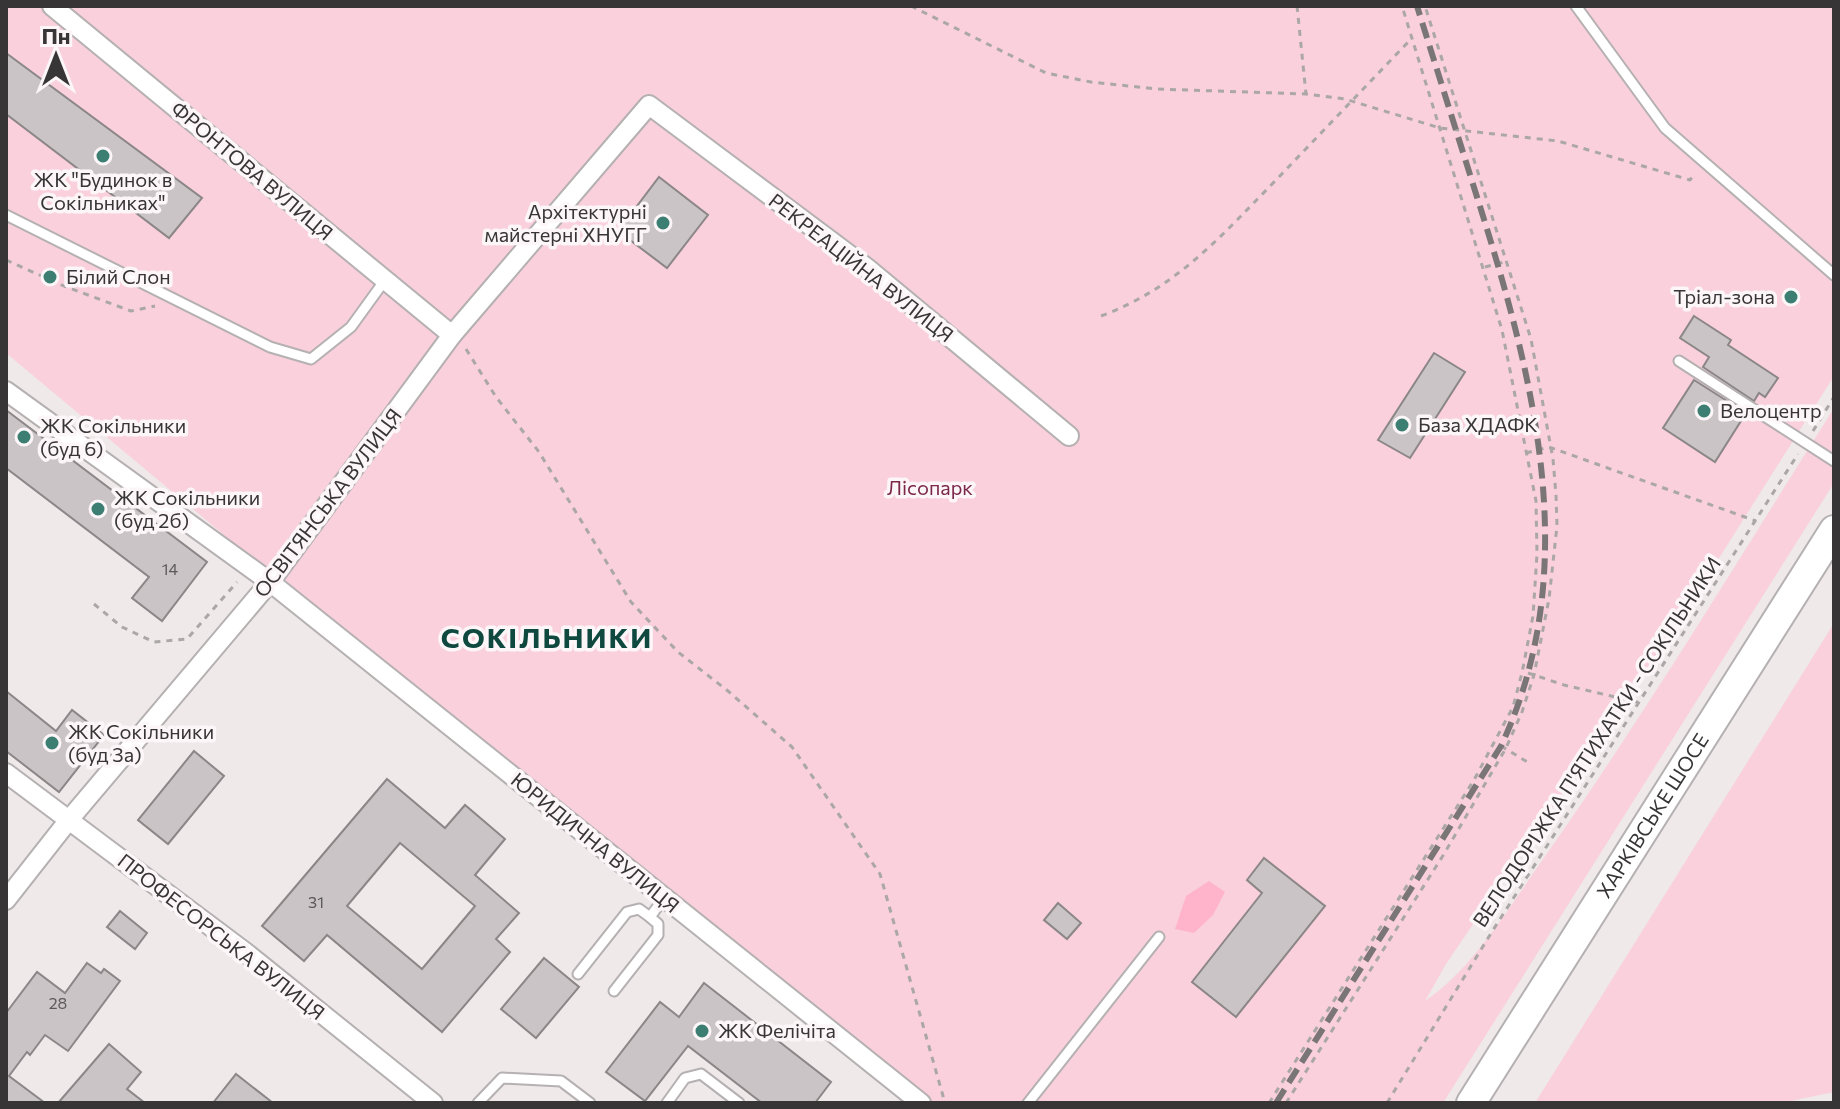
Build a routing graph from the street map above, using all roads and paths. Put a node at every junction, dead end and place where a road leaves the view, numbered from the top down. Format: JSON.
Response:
{"nodes":[{"id":1,"x":52,"y":6,"type":"edge"},
{"id":2,"x":911,"y":6,"type":"edge"},
{"id":3,"x":1297,"y":6,"type":"edge"},
{"id":4,"x":1402,"y":6,"type":"edge"},
{"id":5,"x":1425,"y":6,"type":"edge"},
{"id":6,"x":1576,"y":6,"type":"edge"},
{"id":7,"x":1412,"y":38,"type":"junction"},
{"id":8,"x":1306,"y":94,"type":"junction"},
{"id":9,"x":1352,"y":100,"type":"junction"},
{"id":10,"x":649,"y":105,"type":"joint"},
{"id":11,"x":1440,"y":128,"type":"junction"},
{"id":12,"x":1465,"y":131,"type":"junction"},
{"id":13,"x":1704,"y":162,"type":"junction"},
{"id":14,"x":6,"y":215,"type":"edge"},
{"id":15,"x":6,"y":260,"type":"edge"},
{"id":16,"x":1508,"y":261,"type":"junction"},
{"id":17,"x":1484,"y":268,"type":"junction"},
{"id":18,"x":1834,"y":275,"type":"edge"},
{"id":19,"x":385,"y":280,"type":"junction"},
{"id":20,"x":178,"y":301,"type":"junction"},
{"id":21,"x":1101,"y":316,"type":"dead end"},
{"id":22,"x":452,"y":335,"type":"junction"},
{"id":23,"x":1679,"y":361,"type":"dead end"},
{"id":24,"x":6,"y":391,"type":"edge"},
{"id":25,"x":1834,"y":397,"type":"edge"},
{"id":26,"x":1069,"y":436,"type":"dead end"},
{"id":27,"x":1806,"y":443,"type":"junction"},
{"id":28,"x":1549,"y":447,"type":"junction"},
{"id":29,"x":1526,"y":453,"type":"junction"},
{"id":30,"x":1834,"y":461,"type":"edge"},
{"id":31,"x":1756,"y":521,"type":"junction"},
{"id":32,"x":1834,"y":530,"type":"edge"},
{"id":33,"x":248,"y":568,"type":"junction"},
{"id":34,"x":270,"y":582,"type":"junction"},
{"id":35,"x":94,"y":604,"type":"dead end"},
{"id":36,"x":1528,"y":673,"type":"dead end"},
{"id":37,"x":1533,"y":677,"type":"junction"},
{"id":38,"x":1641,"y":703,"type":"junction"},
{"id":39,"x":1503,"y":747,"type":"junction"},
{"id":40,"x":1529,"y":763,"type":"dead end"},
{"id":41,"x":6,"y":773,"type":"edge"},
{"id":42,"x":68,"y":821,"type":"junction"},
{"id":43,"x":664,"y":898,"type":"junction"},
{"id":44,"x":6,"y":900,"type":"edge"},
{"id":45,"x":650,"y":917,"type":"junction"},
{"id":46,"x":1159,"y":937,"type":"dead end"},
{"id":47,"x":578,"y":974,"type":"dead end"},
{"id":48,"x":614,"y":991,"type":"dead end"},
{"id":49,"x":913,"y":1101,"type":"edge"},
{"id":50,"x":433,"y":1103,"type":"edge"},
{"id":51,"x":478,"y":1103,"type":"edge"},
{"id":52,"x":590,"y":1103,"type":"edge"},
{"id":53,"x":667,"y":1103,"type":"edge"},
{"id":54,"x":739,"y":1103,"type":"edge"},
{"id":55,"x":945,"y":1103,"type":"edge"},
{"id":56,"x":1028,"y":1103,"type":"edge"},
{"id":57,"x":1269,"y":1103,"type":"edge"},
{"id":58,"x":1286,"y":1103,"type":"edge"},
{"id":59,"x":1387,"y":1103,"type":"edge"},
{"id":60,"x":1471,"y":1103,"type":"edge"}],
"edges":[{"from":1,"to":19,"type":"street","name":"ФРОНТОВА ВУЛИЦЯ"},
{"from":2,"to":8,"type":"path"},
{"from":3,"to":8,"type":"path"},
{"from":4,"to":7,"type":"path"},
{"from":5,"to":12,"type":"path"},
{"from":6,"to":13,"type":"lane"},
{"from":7,"to":9,"type":"path"},
{"from":7,"to":11,"type":"path"},
{"from":8,"to":9,"type":"path"},
{"from":9,"to":11,"type":"path"},
{"from":9,"to":21,"type":"path"},
{"from":10,"to":22,"type":"street","name":"ОСВІТЯНСЬКА ВУЛИЦЯ"},
{"from":10,"to":26,"type":"street","name":"РЕКРЕАЦІЙНА ВУЛИЦЯ"},
{"from":11,"to":12,"type":"path"},
{"from":11,"to":17,"type":"path"},
{"from":12,"to":13,"type":"path"},
{"from":12,"to":16,"type":"path"},
{"from":13,"to":18,"type":"lane"},
{"from":14,"to":20,"type":"lane"},
{"from":15,"to":20,"type":"path"},
{"from":16,"to":17,"type":"path"},
{"from":16,"to":28,"type":"path"},
{"from":17,"to":29,"type":"path"},
{"from":19,"to":20,"type":"lane"},
{"from":19,"to":22,"type":"street","name":"ФРОНТОВА ВУЛИЦЯ"},
{"from":22,"to":34,"type":"street","name":"ОСВІТЯНСЬКА ВУЛИЦЯ"},
{"from":22,"to":55,"type":"path"},
{"from":23,"to":27,"type":"lane"},
{"from":24,"to":33,"type":"street","name":"ЮРИДИЧНА ВУЛИЦЯ"},
{"from":25,"to":27,"type":"path","name":"ВЕЛОДОРІЖКА П'ЯТИХАТКИ - СОКІЛЬНИКИ"},
{"from":27,"to":30,"type":"lane"},
{"from":27,"to":31,"type":"path","name":"ВЕЛОДОРІЖКА П'ЯТИХАТКИ - СОКІЛЬНИКИ"},
{"from":28,"to":29,"type":"path"},
{"from":28,"to":31,"type":"path"},
{"from":28,"to":37,"type":"path"},
{"from":29,"to":57,"type":"path"},
{"from":31,"to":38,"type":"path","name":"ВЕЛОДОРІЖКА П'ЯТИХАТКИ - СОКІЛЬНИКИ"},
{"from":32,"to":60,"type":"main road","name":"ХАРКІВСЬКЕ ШОСЕ"},
{"from":33,"to":34,"type":"street","name":"ЮРИДИЧНА ВУЛИЦЯ"},
{"from":33,"to":35,"type":"path"},
{"from":34,"to":42,"type":"street","name":"ОСВІТЯНСЬКА ВУЛИЦЯ"},
{"from":34,"to":43,"type":"street","name":"ЮРИДИЧНА ВУЛИЦЯ"},
{"from":36,"to":37,"type":"path"},
{"from":37,"to":38,"type":"path"},
{"from":37,"to":39,"type":"path"},
{"from":38,"to":59,"type":"path","name":"ВЕЛОДОРІЖКА П'ЯТИХАТКИ - СОКІЛЬНИКИ"},
{"from":39,"to":40,"type":"path"},
{"from":39,"to":58,"type":"path"},
{"from":41,"to":42,"type":"street","name":"ПРОФЕСОРСЬКА ВУЛИЦЯ"},
{"from":42,"to":44,"type":"street","name":"ОСВІТЯНСЬКА ВУЛИЦЯ"},
{"from":42,"to":50,"type":"street","name":"ПРОФЕСОРСЬКА ВУЛИЦЯ"},
{"from":43,"to":45,"type":"lane"},
{"from":43,"to":49,"type":"street","name":"ЮРИДИЧНА ВУЛИЦЯ"},
{"from":45,"to":47,"type":"lane"},
{"from":45,"to":48,"type":"lane"},
{"from":46,"to":56,"type":"lane"},
{"from":51,"to":52,"type":"lane"},
{"from":53,"to":54,"type":"lane"}]}
